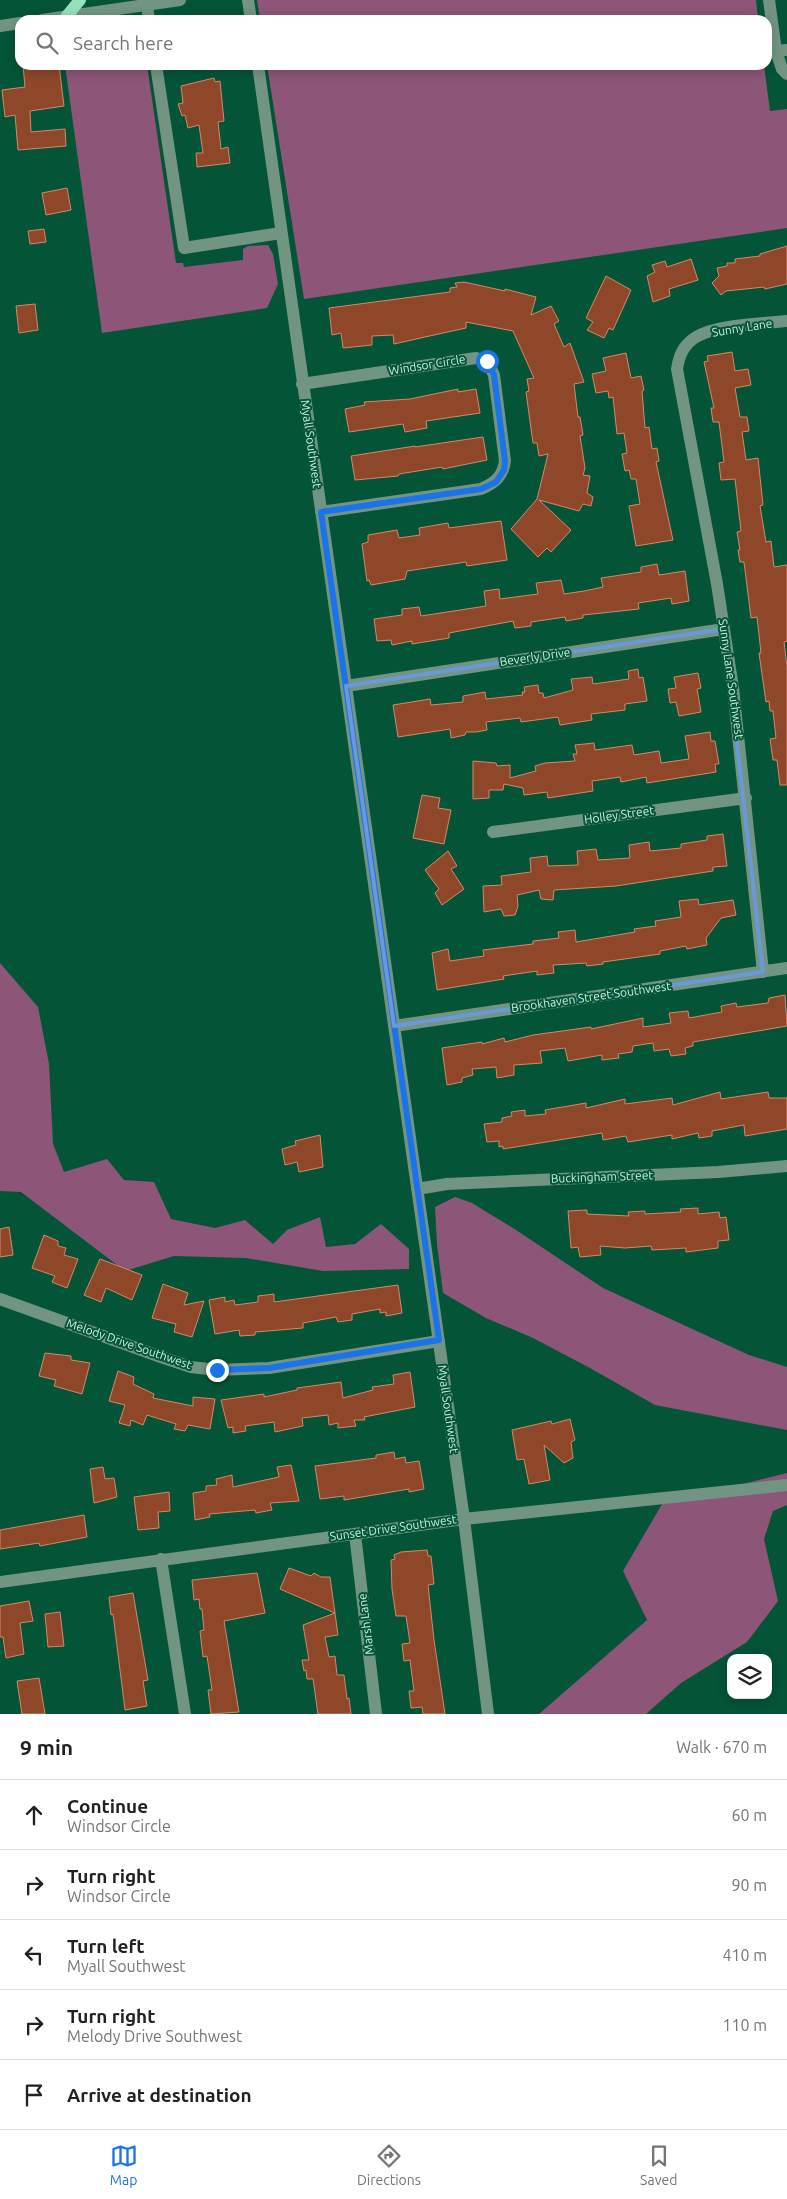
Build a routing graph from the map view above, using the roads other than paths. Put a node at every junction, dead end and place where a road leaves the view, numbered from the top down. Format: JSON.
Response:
{"nodes":[{"id":1,"x":80,"y":0,"type":"edge"},
{"id":2,"x":180,"y":0,"type":"edge"},
{"id":3,"x":248,"y":0,"type":"edge"},
{"id":4,"x":769,"y":0,"type":"edge"},
{"id":5,"x":147,"y":5,"type":"junction"},
{"id":6,"x":68,"y":15,"type":"edge"},
{"id":7,"x":80,"y":15,"type":"edge"},
{"id":8,"x":148,"y":15,"type":"edge"},
{"id":9,"x":250,"y":15,"type":"edge"},
{"id":10,"x":15,"y":24,"type":"edge"},
{"id":11,"x":0,"y":26,"type":"edge"},
{"id":12,"x":781,"y":51,"type":"edge"},
{"id":13,"x":157,"y":70,"type":"edge"},
{"id":14,"x":259,"y":70,"type":"edge"},
{"id":15,"x":787,"y":74,"type":"edge"},
{"id":16,"x":281,"y":233,"type":"junction"},
{"id":17,"x":787,"y":321,"type":"edge"},
{"id":18,"x":302,"y":384,"type":"junction"},
{"id":19,"x":681,"y":389,"type":"joint"},
{"id":20,"x":321,"y":512,"type":"junction"},
{"id":21,"x":724,"y":629,"type":"junction"},
{"id":22,"x":346,"y":686,"type":"junction"},
{"id":23,"x":746,"y":798,"type":"junction"},
{"id":24,"x":493,"y":832,"type":"dead end"},
{"id":25,"x":787,"y":968,"type":"edge"},
{"id":26,"x":762,"y":972,"type":"junction"},
{"id":27,"x":394,"y":1026,"type":"junction"},
{"id":28,"x":787,"y":1166,"type":"edge"},
{"id":29,"x":417,"y":1188,"type":"junction"},
{"id":30,"x":0,"y":1300,"type":"edge"},
{"id":31,"x":439,"y":1340,"type":"junction"},
{"id":32,"x":787,"y":1484,"type":"edge"},
{"id":33,"x":464,"y":1519,"type":"junction"},
{"id":34,"x":355,"y":1534,"type":"junction"},
{"id":35,"x":161,"y":1559,"type":"junction"},
{"id":36,"x":0,"y":1582,"type":"edge"},
{"id":37,"x":185,"y":1714,"type":"edge"},
{"id":38,"x":376,"y":1714,"type":"edge"},
{"id":39,"x":488,"y":1714,"type":"edge"}],
"edges":[{"from":1,"to":6,"type":"main road"},
{"from":2,"to":5,"type":"street"},
{"from":3,"to":9,"type":"street"},
{"from":4,"to":12,"type":"street"},
{"from":5,"to":7,"type":"street"},
{"from":5,"to":8,"type":"street"},
{"from":10,"to":11,"type":"street"},
{"from":12,"to":15,"type":"street"},
{"from":13,"to":16,"type":"street"},
{"from":14,"to":16,"type":"street","name":"Myall Southwest"},
{"from":16,"to":18,"type":"street","name":"Myall Southwest"},
{"from":17,"to":19,"type":"street","name":"Sunny Lane"},
{"from":18,"to":20,"type":"street","name":"Myall Southwest"},
{"from":18,"to":20,"type":"street","name":"Windsor Circle"},
{"from":19,"to":21,"type":"street","name":"Sunny Lane Southwest"},
{"from":20,"to":22,"type":"street","name":"Myall Southwest"},
{"from":21,"to":22,"type":"street","name":"Beverly Drive"},
{"from":21,"to":23,"type":"street","name":"Sunny Lane Southwest"},
{"from":22,"to":27,"type":"street","name":"Myall Southwest"},
{"from":23,"to":24,"type":"street","name":"Holley Street"},
{"from":23,"to":26,"type":"street","name":"Sunny Lane Southwest"},
{"from":25,"to":26,"type":"street","name":"Brookhaven Street Southwest"},
{"from":26,"to":27,"type":"street","name":"Brookhaven Street Southwest"},
{"from":27,"to":29,"type":"street","name":"Myall Southwest"},
{"from":28,"to":29,"type":"street","name":"Buckingham Street"},
{"from":29,"to":31,"type":"street","name":"Myall Southwest"},
{"from":30,"to":31,"type":"street","name":"Melody Drive Southwest"},
{"from":31,"to":33,"type":"street","name":"Myall Southwest"},
{"from":32,"to":33,"type":"street","name":"Sunset Drive Southwest"},
{"from":33,"to":34,"type":"street","name":"Sunset Drive Southwest"},
{"from":33,"to":39,"type":"street","name":"Myall Southwest"},
{"from":34,"to":35,"type":"street","name":"Sunset Drive Southwest"},
{"from":34,"to":38,"type":"street","name":"Marsh Lane"},
{"from":35,"to":36,"type":"street","name":"Sunset Drive Southwest"},
{"from":35,"to":37,"type":"street"}]}
